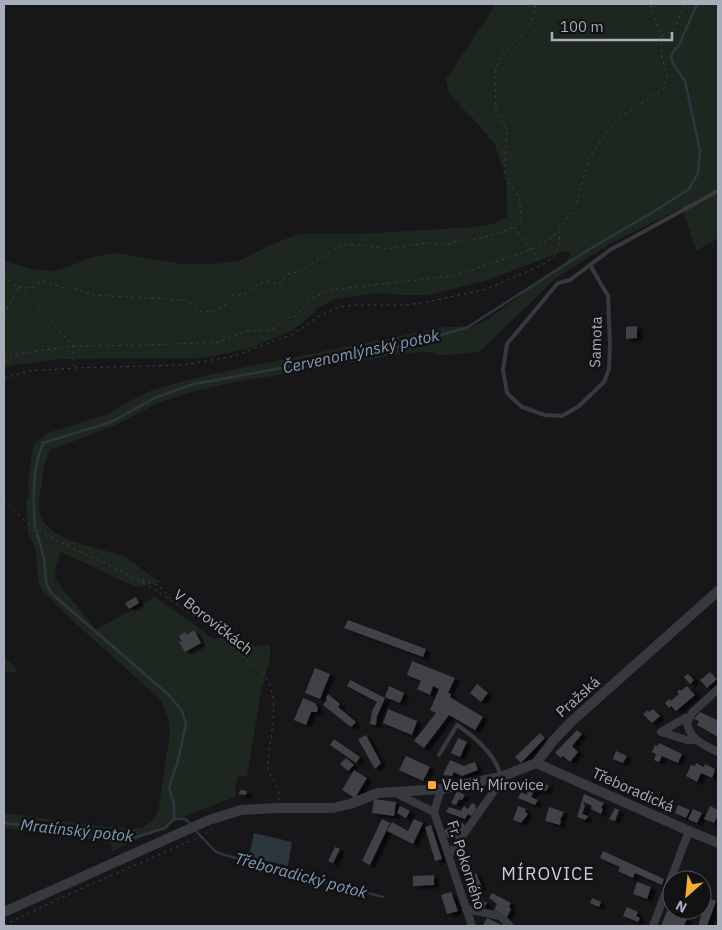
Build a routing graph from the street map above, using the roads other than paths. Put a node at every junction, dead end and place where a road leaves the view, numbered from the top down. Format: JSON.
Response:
{"nodes":[{"id":1,"x":718,"y":192,"type":"edge"},
{"id":2,"x":590,"y":265,"type":"junction"},
{"id":3,"x":718,"y":591,"type":"edge"},
{"id":4,"x":718,"y":689,"type":"edge"},
{"id":5,"x":688,"y":718,"type":"junction"},
{"id":6,"x":696,"y":740,"type":"junction"},
{"id":7,"x":718,"y":752,"type":"edge"},
{"id":8,"x":439,"y":754,"type":"dead end"},
{"id":9,"x":536,"y":763,"type":"junction"},
{"id":10,"x":501,"y":776,"type":"junction"},
{"id":11,"x":441,"y":789,"type":"junction"},
{"id":12,"x":391,"y":791,"type":"junction"},
{"id":13,"x":434,"y":812,"type":"junction"},
{"id":14,"x":689,"y":831,"type":"junction"},
{"id":15,"x":718,"y":842,"type":"edge"},
{"id":16,"x":449,"y":855,"type":"junction"},
{"id":17,"x":466,"y":908,"type":"junction"},
{"id":18,"x":4,"y":912,"type":"edge"},
{"id":19,"x":472,"y":926,"type":"edge"},
{"id":20,"x":510,"y":926,"type":"edge"},
{"id":21,"x":653,"y":926,"type":"edge"}],
"edges":[{"from":1,"to":2,"type":"lane","name":"Samota"},
{"from":2,"to":2,"type":"lane","name":"Samota"},
{"from":3,"to":9,"type":"street","name":"Pražská"},
{"from":4,"to":5,"type":"street"},
{"from":5,"to":6,"type":"street"},
{"from":5,"to":6,"type":"street"},
{"from":6,"to":7,"type":"street"},
{"from":8,"to":10,"type":"lane"},
{"from":9,"to":10,"type":"street"},
{"from":9,"to":14,"type":"street","name":"Třeboradická"},
{"from":10,"to":11,"type":"street"},
{"from":10,"to":16,"type":"street"},
{"from":11,"to":12,"type":"street"},
{"from":11,"to":13,"type":"street"},
{"from":12,"to":13,"type":"street"},
{"from":12,"to":18,"type":"street"},
{"from":13,"to":16,"type":"street","name":"Fr. Pokorného"},
{"from":14,"to":15,"type":"street","name":"Třeboradická"},
{"from":14,"to":21,"type":"street"},
{"from":16,"to":17,"type":"street","name":"Fr. Pokorného"},
{"from":17,"to":19,"type":"street","name":"Fr. Pokorného"},
{"from":17,"to":20,"type":"street"}]}
